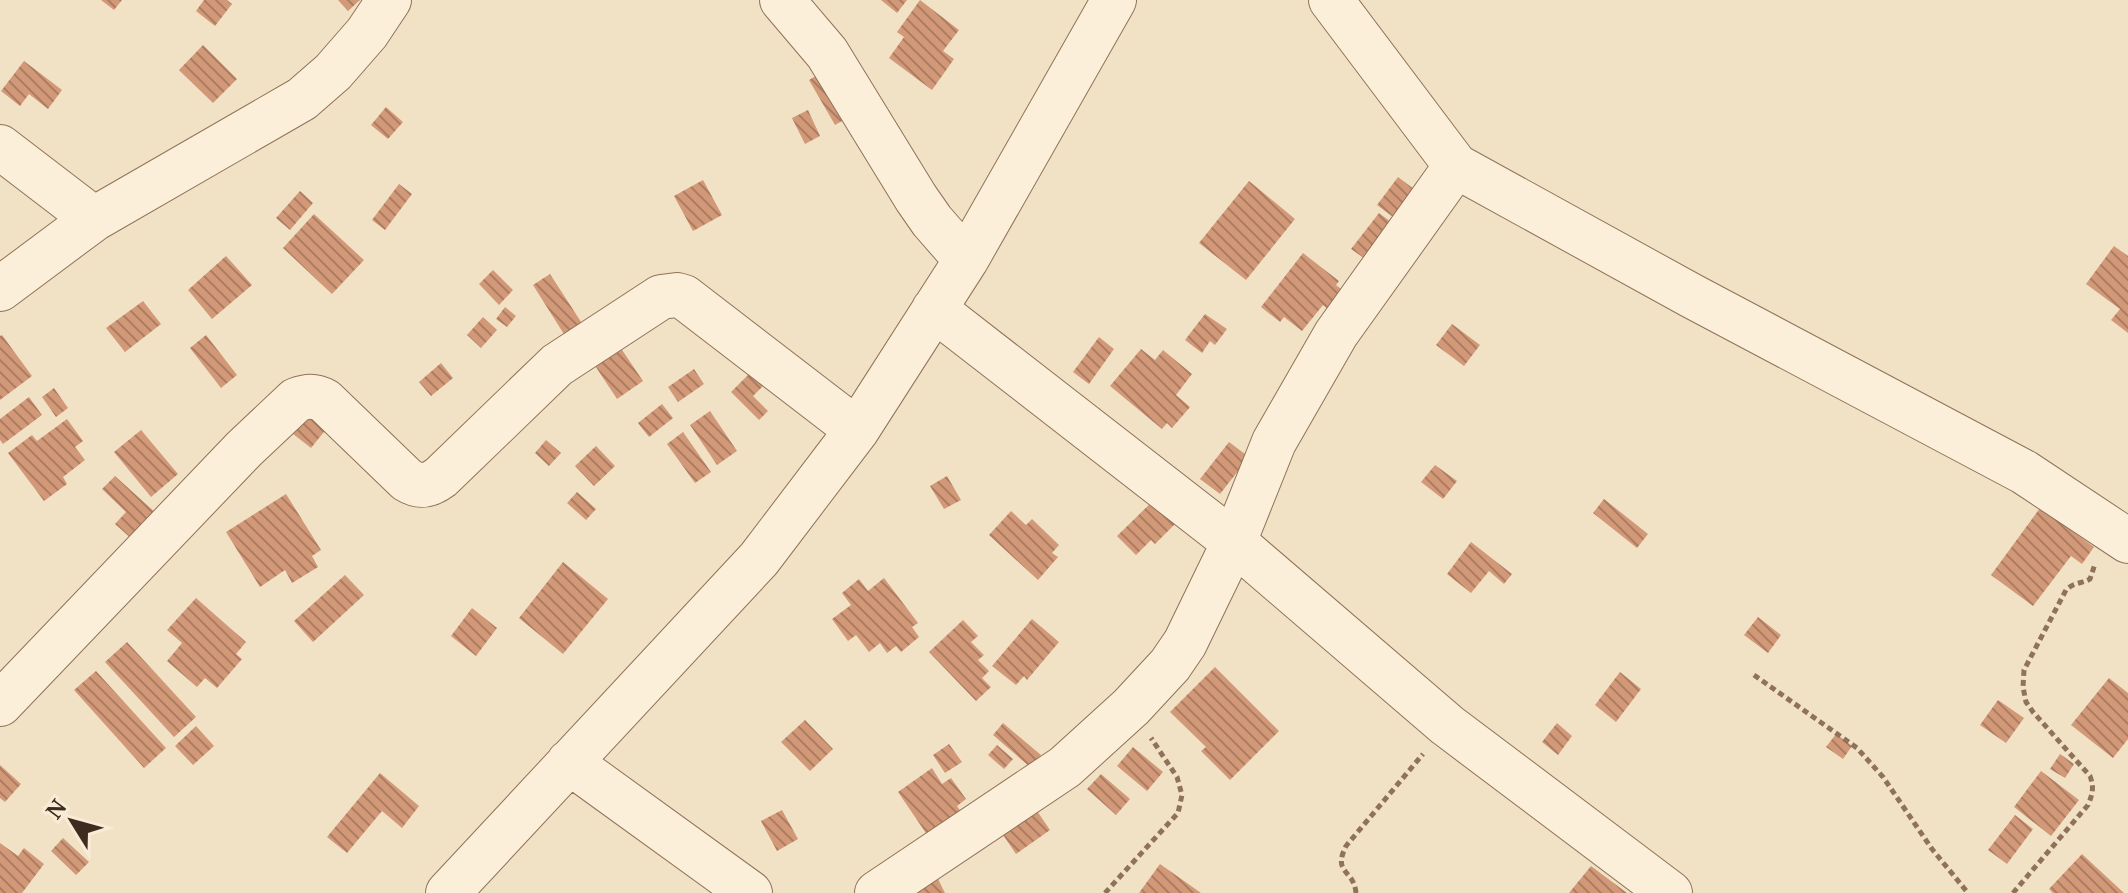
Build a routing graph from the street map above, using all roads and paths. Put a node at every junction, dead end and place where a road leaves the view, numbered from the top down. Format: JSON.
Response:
{"nodes":[{"id":1,"x":389,"y":0,"type":"edge"},
{"id":2,"x":782,"y":0,"type":"edge"},
{"id":3,"x":1114,"y":0,"type":"edge"},
{"id":4,"x":1331,"y":0,"type":"edge"},
{"id":5,"x":0,"y":147,"type":"edge"},
{"id":6,"x":1456,"y":166,"type":"junction"},
{"id":7,"x":94,"y":219,"type":"junction"},
{"id":8,"x":966,"y":260,"type":"junction"},
{"id":9,"x":0,"y":289,"type":"edge"},
{"id":10,"x":934,"y":309,"type":"junction"},
{"id":11,"x":857,"y":430,"type":"junction"},
{"id":12,"x":2112,"y":530,"type":"edge"},
{"id":13,"x":1234,"y":542,"type":"junction"},
{"id":14,"x":1754,"y":675,"type":"dead end"},
{"id":15,"x":0,"y":704,"type":"edge"},
{"id":16,"x":1131,"y":707,"type":"junction"},
{"id":17,"x":1447,"y":725,"type":"junction"},
{"id":18,"x":569,"y":762,"type":"junction"},
{"id":19,"x":448,"y":893,"type":"edge"},
{"id":20,"x":750,"y":893,"type":"edge"},
{"id":21,"x":877,"y":893,"type":"edge"},
{"id":22,"x":1105,"y":893,"type":"edge"},
{"id":23,"x":1356,"y":893,"type":"edge"},
{"id":24,"x":1670,"y":893,"type":"edge"},
{"id":25,"x":1968,"y":893,"type":"edge"},
{"id":26,"x":2013,"y":893,"type":"edge"}],
"edges":[{"from":1,"to":7,"type":"street"},
{"from":2,"to":8,"type":"street"},
{"from":3,"to":8,"type":"street"},
{"from":4,"to":6,"type":"street"},
{"from":5,"to":7,"type":"street"},
{"from":6,"to":12,"type":"street"},
{"from":6,"to":13,"type":"street"},
{"from":7,"to":9,"type":"street"},
{"from":8,"to":10,"type":"street"},
{"from":10,"to":11,"type":"street"},
{"from":10,"to":13,"type":"street"},
{"from":11,"to":15,"type":"street"},
{"from":11,"to":18,"type":"street"},
{"from":12,"to":26,"type":"path"},
{"from":13,"to":16,"type":"street"},
{"from":13,"to":17,"type":"street"},
{"from":14,"to":25,"type":"path"},
{"from":16,"to":21,"type":"street"},
{"from":16,"to":22,"type":"path"},
{"from":17,"to":23,"type":"path"},
{"from":17,"to":24,"type":"street"},
{"from":18,"to":19,"type":"street"},
{"from":18,"to":20,"type":"street"}]}
